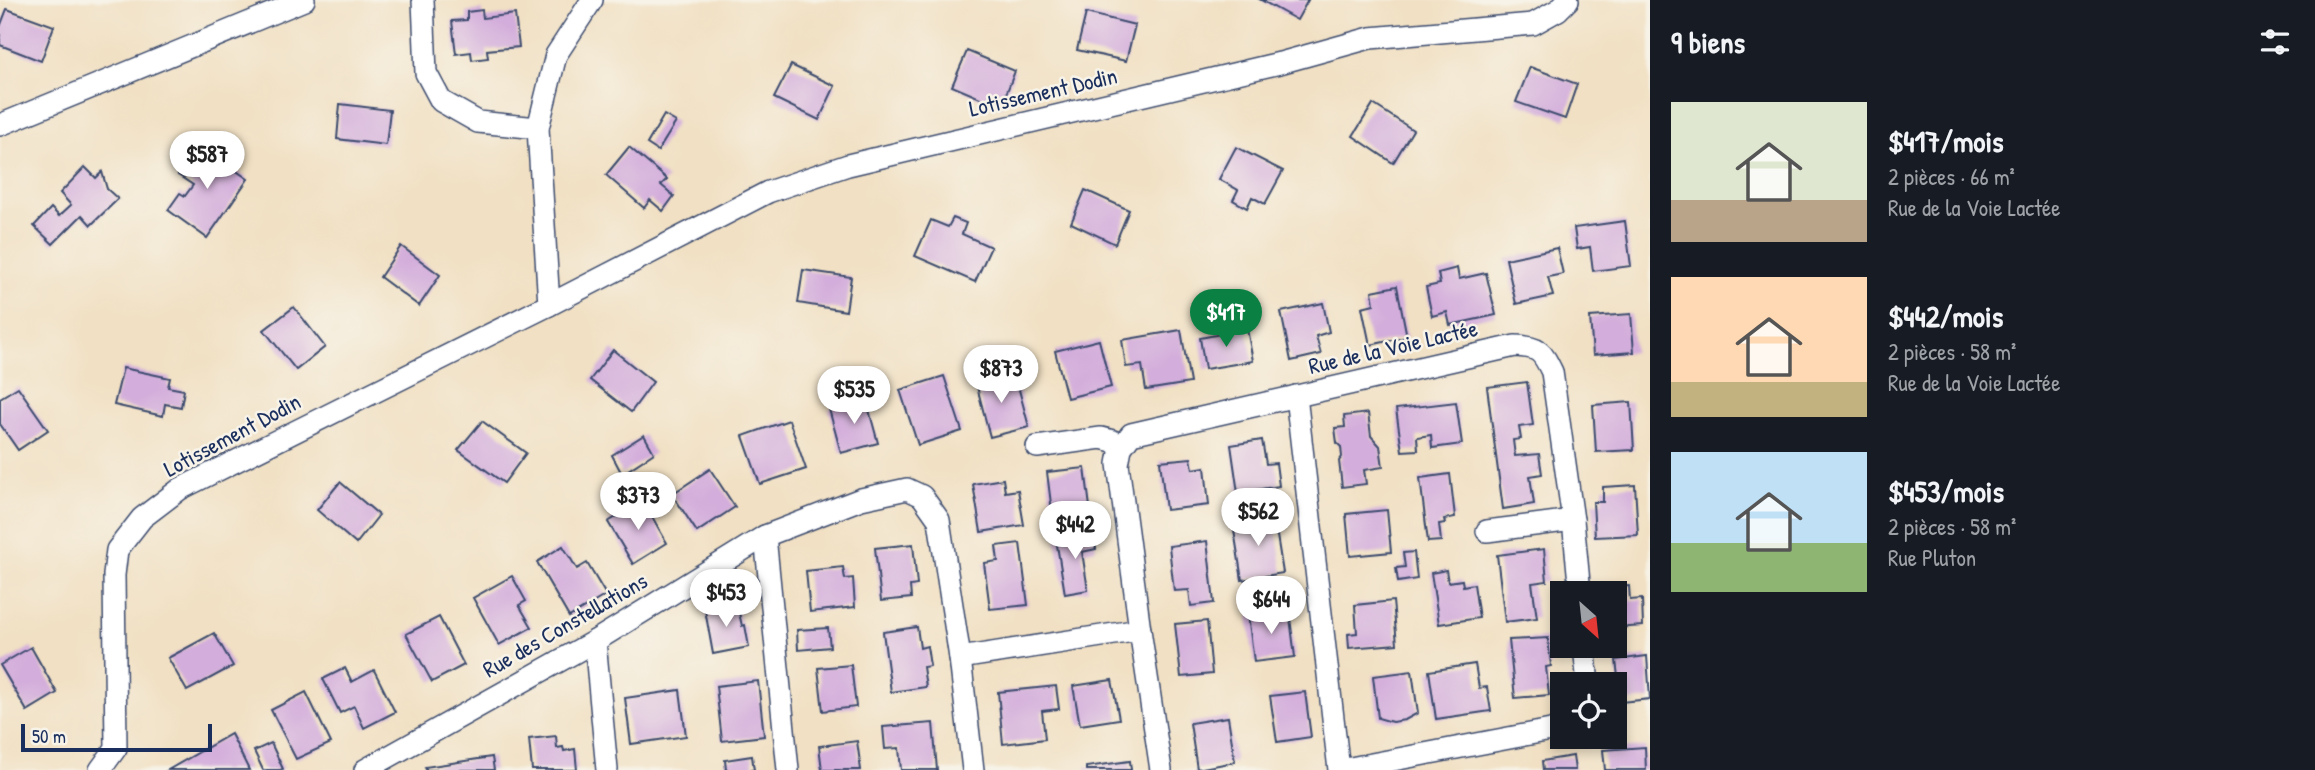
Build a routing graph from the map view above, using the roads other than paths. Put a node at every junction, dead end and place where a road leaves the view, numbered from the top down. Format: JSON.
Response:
{"nodes":[{"id":1,"x":304,"y":0,"type":"edge"},
{"id":2,"x":423,"y":0,"type":"edge"},
{"id":3,"x":592,"y":0,"type":"edge"},
{"id":4,"x":1567,"y":0,"type":"edge"},
{"id":5,"x":0,"y":125,"type":"edge"},
{"id":6,"x":538,"y":128,"type":"junction"},
{"id":7,"x":549,"y":305,"type":"junction"},
{"id":8,"x":1296,"y":396,"type":"junction"},
{"id":9,"x":1037,"y":447,"type":"dead end"},
{"id":10,"x":1121,"y":448,"type":"junction"},
{"id":11,"x":1573,"y":520,"type":"junction"},
{"id":12,"x":1488,"y":531,"type":"dead end"},
{"id":13,"x":765,"y":536,"type":"junction"},
{"id":14,"x":1579,"y":581,"type":"edge"},
{"id":15,"x":1140,"y":630,"type":"junction"},
{"id":16,"x":595,"y":641,"type":"junction"},
{"id":17,"x":960,"y":658,"type":"junction"},
{"id":18,"x":1550,"y":730,"type":"edge"},
{"id":19,"x":100,"y":770,"type":"edge"},
{"id":20,"x":365,"y":770,"type":"edge"},
{"id":21,"x":607,"y":770,"type":"edge"},
{"id":22,"x":788,"y":770,"type":"edge"},
{"id":23,"x":973,"y":770,"type":"edge"},
{"id":24,"x":1161,"y":770,"type":"edge"},
{"id":25,"x":1339,"y":770,"type":"edge"}],
"edges":[{"from":1,"to":5,"type":"street"},
{"from":2,"to":6,"type":"street"},
{"from":3,"to":6,"type":"street"},
{"from":4,"to":7,"type":"street","name":"Lotissement Dodin"},
{"from":6,"to":7,"type":"street"},
{"from":7,"to":19,"type":"street","name":"Lotissement Dodin"},
{"from":8,"to":10,"type":"street","name":"Rue de la Voie Lactée"},
{"from":8,"to":11,"type":"street","name":"Rue de la Voie Lactée"},
{"from":8,"to":25,"type":"street"},
{"from":9,"to":10,"type":"street"},
{"from":10,"to":15,"type":"street"},
{"from":11,"to":12,"type":"street"},
{"from":11,"to":14,"type":"street","name":"Rue de la Voie Lactée"},
{"from":13,"to":16,"type":"street","name":"Rue des Constellations"},
{"from":13,"to":17,"type":"street","name":"Rue des Constellations"},
{"from":13,"to":22,"type":"street"},
{"from":15,"to":17,"type":"street"},
{"from":15,"to":24,"type":"street"},
{"from":16,"to":20,"type":"street","name":"Rue des Constellations"},
{"from":16,"to":21,"type":"street"},
{"from":17,"to":23,"type":"street","name":"Rue des Constellations"},
{"from":18,"to":25,"type":"street"}]}
